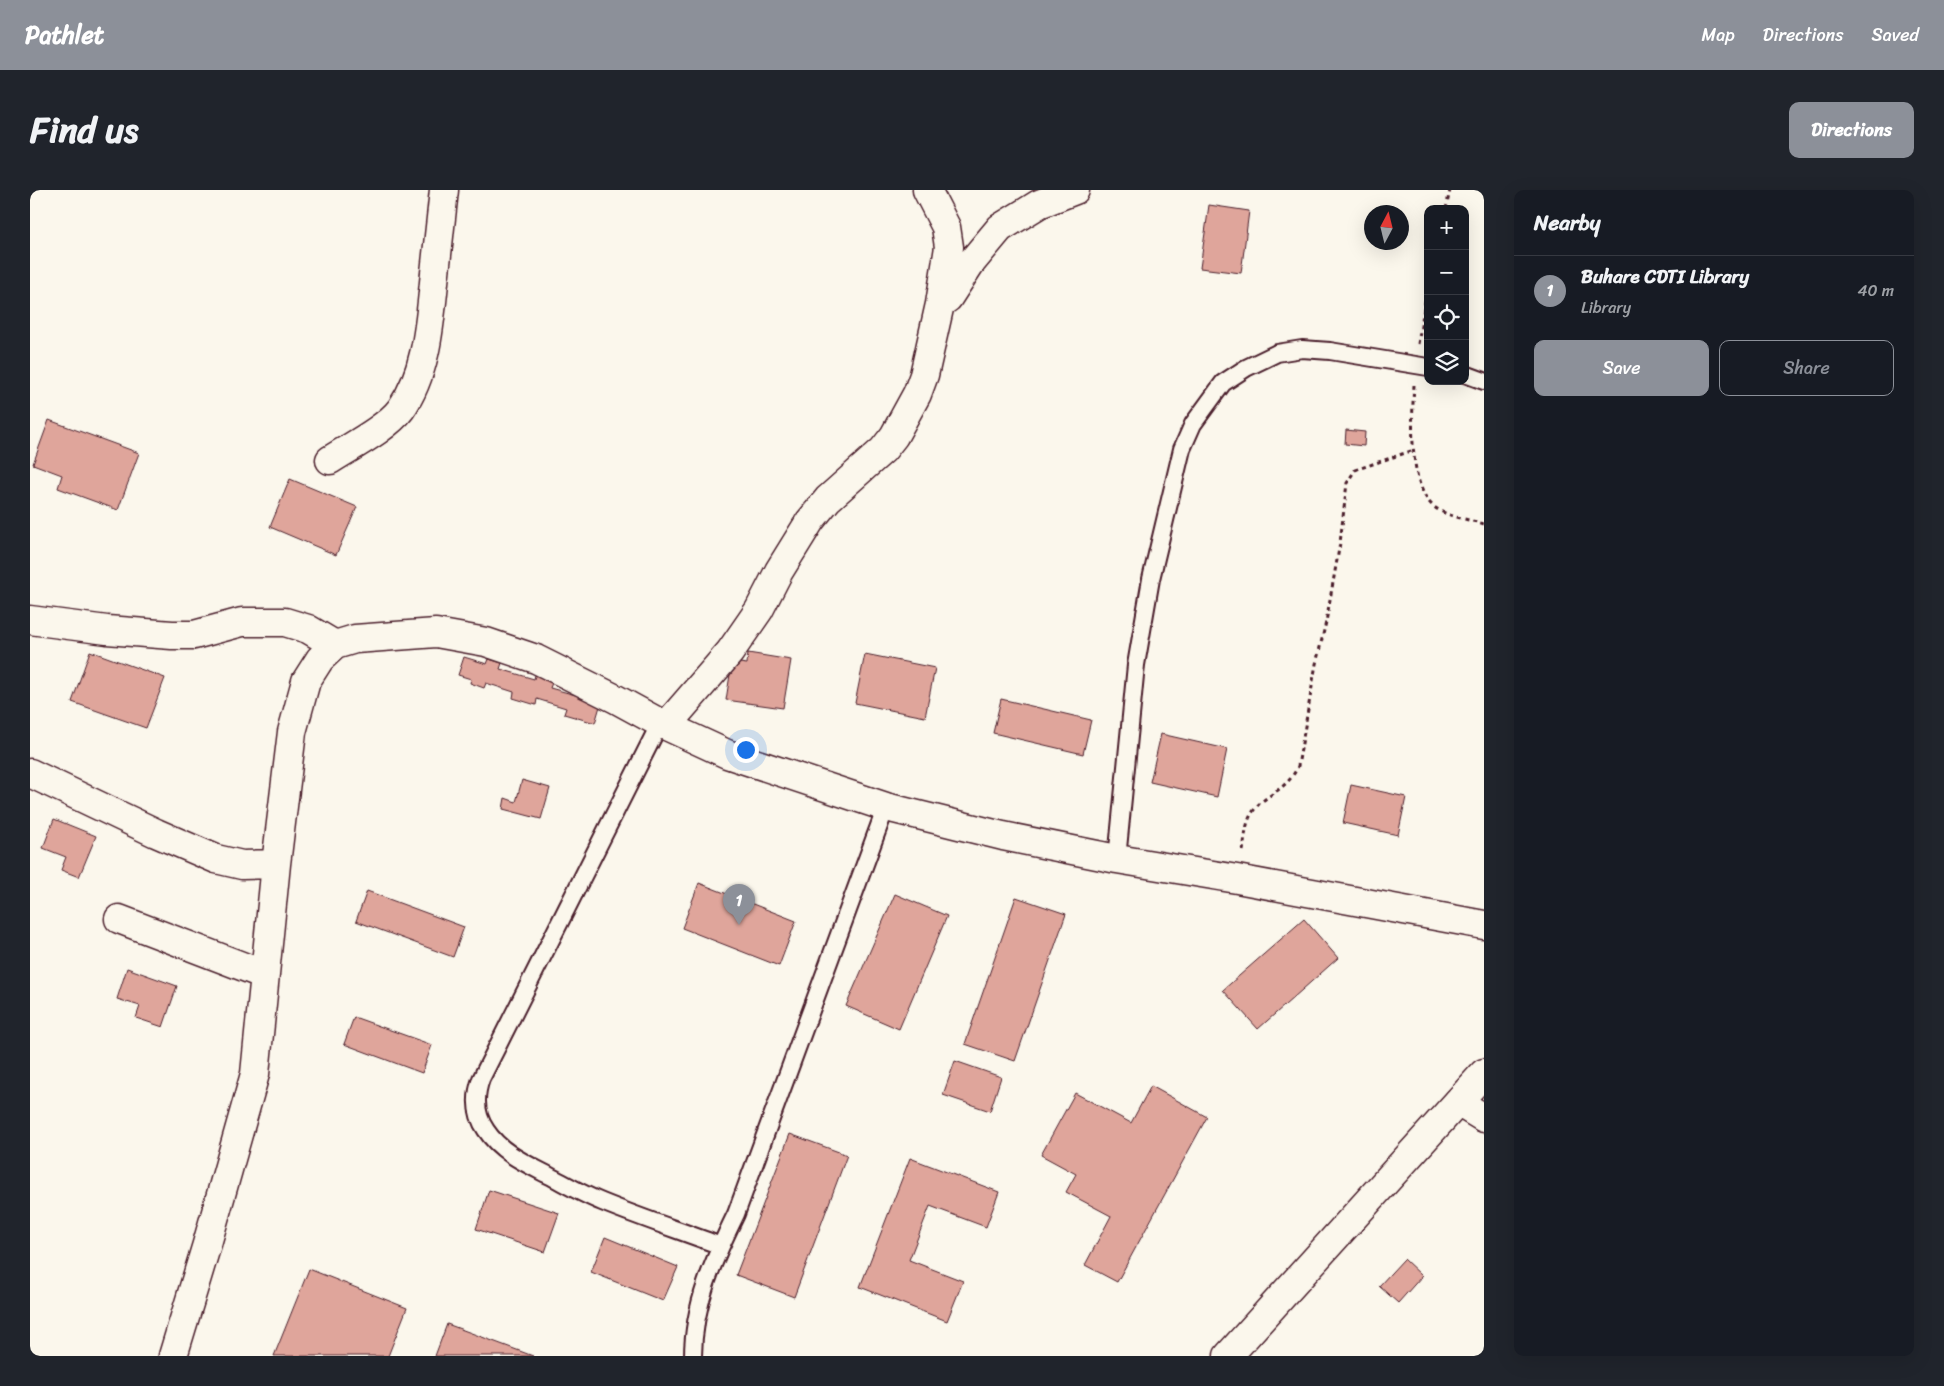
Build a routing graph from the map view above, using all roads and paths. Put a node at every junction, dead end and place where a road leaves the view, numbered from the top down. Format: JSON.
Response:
{"nodes":[{"id":1,"x":444,"y":190,"type":"edge"},
{"id":2,"x":927,"y":190,"type":"edge"},
{"id":3,"x":1075,"y":190,"type":"edge"},
{"id":4,"x":1450,"y":190,"type":"edge"},
{"id":5,"x":1447,"y":205,"type":"edge"},
{"id":6,"x":1427,"y":295,"type":"edge"},
{"id":7,"x":940,"y":304,"type":"junction"},
{"id":8,"x":1422,"y":366,"type":"edge"},
{"id":9,"x":1469,"y":375,"type":"edge"},
{"id":10,"x":1484,"y":380,"type":"edge"},
{"id":11,"x":1414,"y":450,"type":"junction"},
{"id":12,"x":330,"y":460,"type":"dead end"},
{"id":13,"x":1484,"y":524,"type":"edge"},
{"id":14,"x":30,"y":620,"type":"edge"},
{"id":15,"x":335,"y":645,"type":"junction"},
{"id":16,"x":663,"y":725,"type":"junction"},
{"id":17,"x":30,"y":773,"type":"edge"},
{"id":18,"x":886,"y":807,"type":"junction"},
{"id":19,"x":1117,"y":859,"type":"junction"},
{"id":20,"x":276,"y":864,"type":"junction"},
{"id":21,"x":1238,"y":879,"type":"junction"},
{"id":22,"x":119,"y":919,"type":"dead end"},
{"id":23,"x":1484,"y":925,"type":"edge"},
{"id":24,"x":265,"y":975,"type":"junction"},
{"id":25,"x":1484,"y":1072,"type":"edge"},
{"id":26,"x":1458,"y":1102,"type":"junction"},
{"id":27,"x":1484,"y":1118,"type":"edge"},
{"id":28,"x":721,"y":1246,"type":"junction"},
{"id":29,"x":173,"y":1356,"type":"edge"},
{"id":30,"x":693,"y":1356,"type":"edge"},
{"id":31,"x":1228,"y":1356,"type":"edge"}],
"edges":[{"from":1,"to":12,"type":"street"},
{"from":2,"to":7,"type":"street"},
{"from":3,"to":7,"type":"street"},
{"from":4,"to":5,"type":"path"},
{"from":6,"to":8,"type":"path"},
{"from":7,"to":16,"type":"street"},
{"from":8,"to":11,"type":"path"},
{"from":8,"to":19,"type":"lane"},
{"from":9,"to":10,"type":"lane"},
{"from":11,"to":13,"type":"path"},
{"from":11,"to":21,"type":"path"},
{"from":14,"to":15,"type":"street"},
{"from":15,"to":16,"type":"street"},
{"from":15,"to":20,"type":"street"},
{"from":16,"to":18,"type":"street"},
{"from":16,"to":28,"type":"lane"},
{"from":17,"to":20,"type":"street"},
{"from":18,"to":19,"type":"street"},
{"from":18,"to":28,"type":"lane"},
{"from":19,"to":21,"type":"street"},
{"from":20,"to":24,"type":"street"},
{"from":21,"to":23,"type":"street"},
{"from":22,"to":24,"type":"street"},
{"from":24,"to":29,"type":"street"},
{"from":25,"to":26,"type":"street"},
{"from":26,"to":27,"type":"street"},
{"from":26,"to":31,"type":"street"},
{"from":28,"to":30,"type":"lane"}]}
